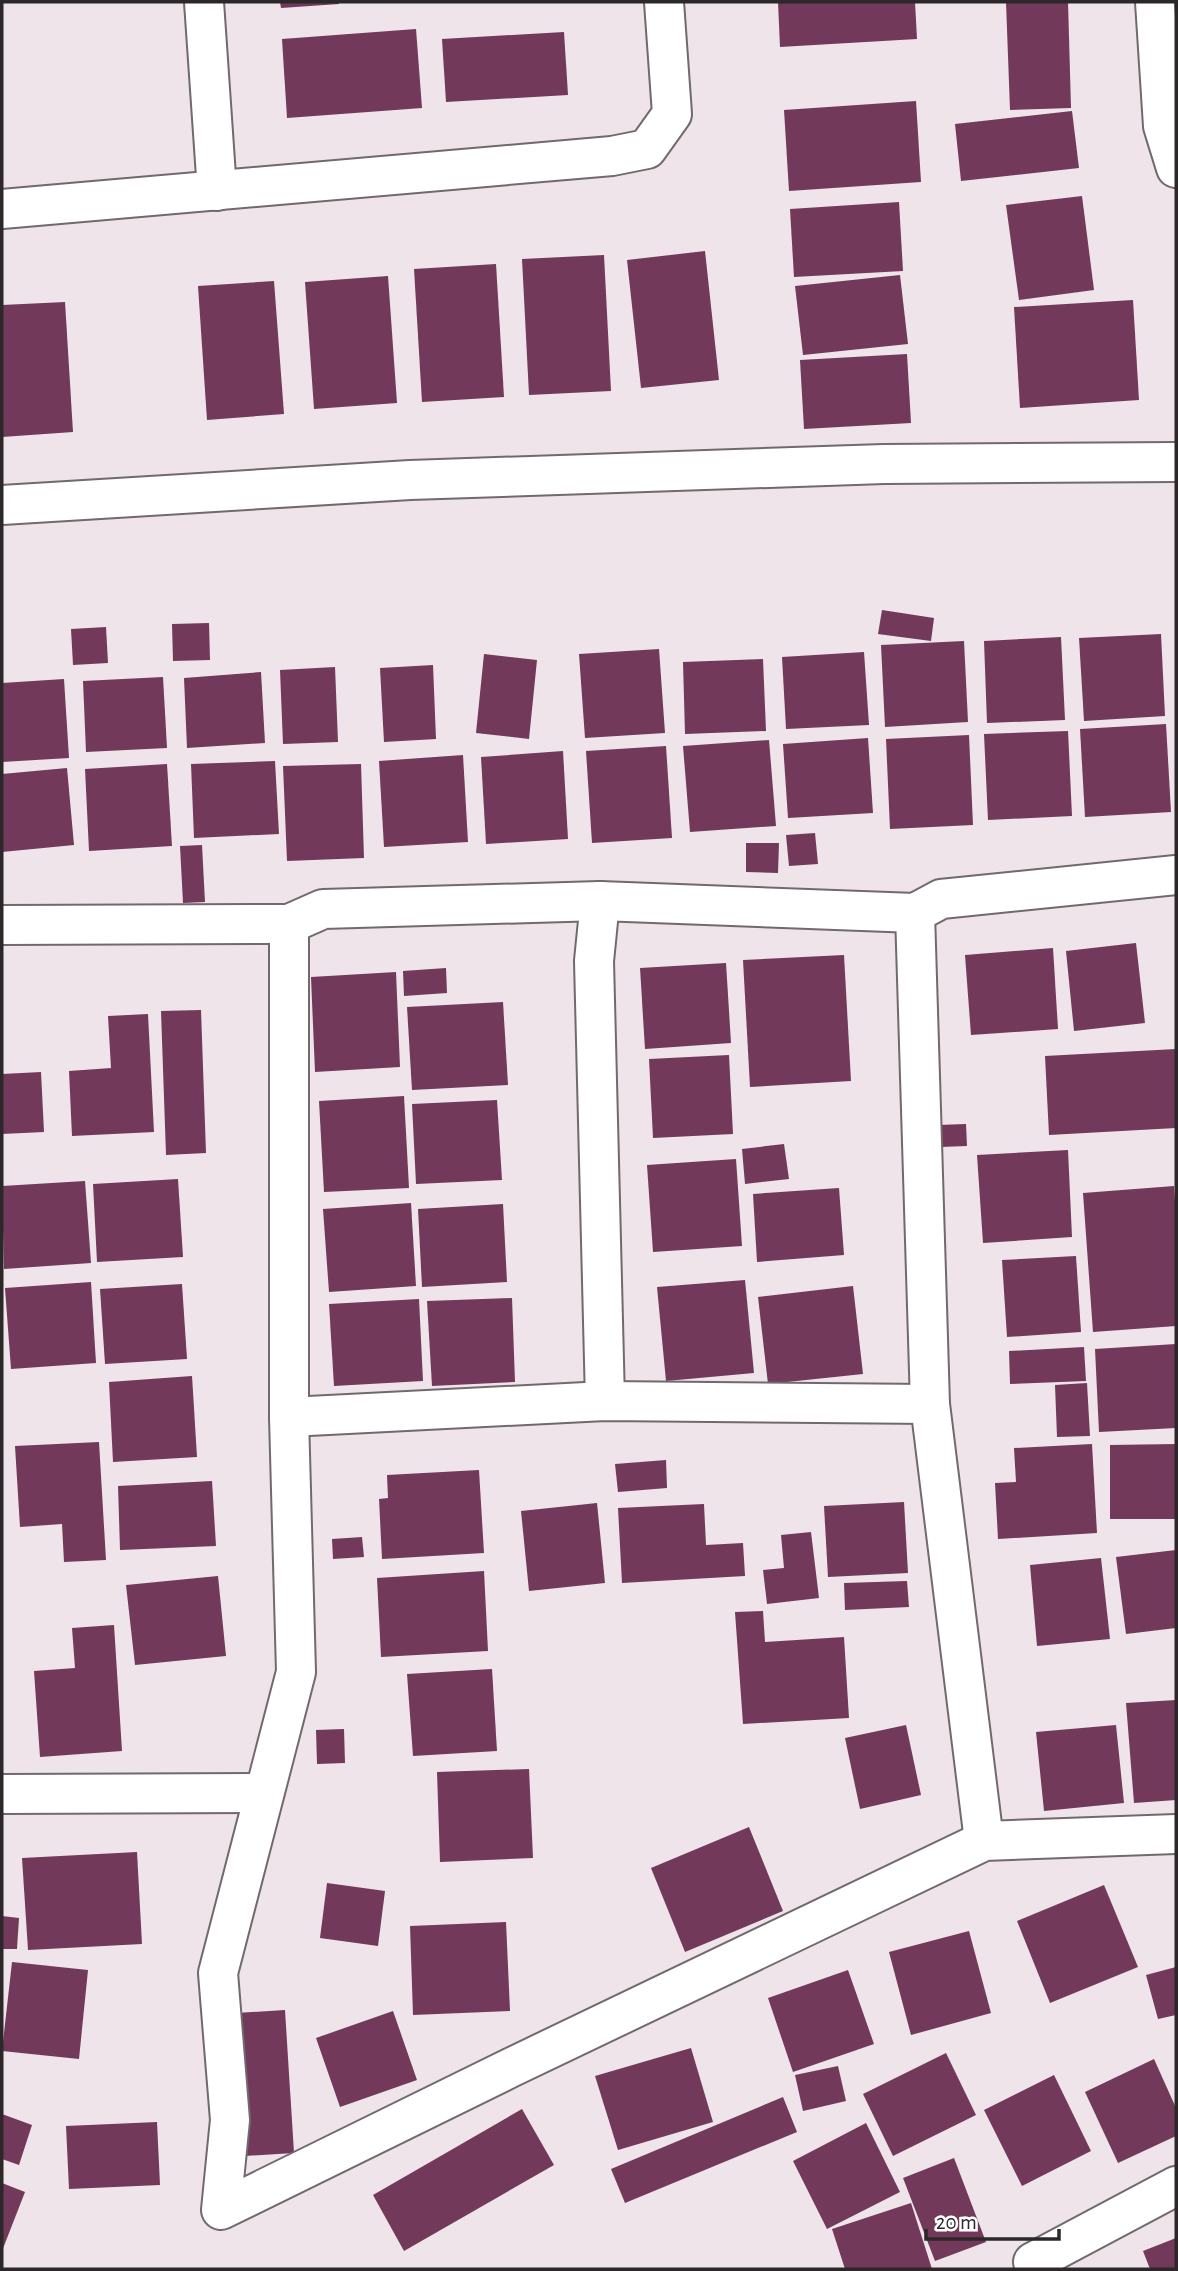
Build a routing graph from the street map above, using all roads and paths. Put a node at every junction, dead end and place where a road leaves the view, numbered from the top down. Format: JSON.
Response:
{"nodes":[{"id":1,"x":204,"y":2,"type":"edge"},
{"id":2,"x":664,"y":2,"type":"edge"},
{"id":3,"x":1155,"y":2,"type":"edge"},
{"id":4,"x":1176,"y":168,"type":"edge"},
{"id":5,"x":217,"y":191,"type":"junction"},
{"id":6,"x":2,"y":209,"type":"edge"},
{"id":7,"x":1176,"y":461,"type":"edge"},
{"id":8,"x":2,"y":505,"type":"edge"},
{"id":9,"x":1176,"y":875,"type":"edge"},
{"id":10,"x":600,"y":901,"type":"junction"},
{"id":11,"x":915,"y":913,"type":"junction"},
{"id":12,"x":289,"y":924,"type":"junction"},
{"id":13,"x":2,"y":925,"type":"edge"},
{"id":14,"x":605,"y":1401,"type":"junction"},
{"id":15,"x":930,"y":1404,"type":"junction"},
{"id":16,"x":289,"y":1417,"type":"junction"},
{"id":17,"x":263,"y":1793,"type":"junction"},
{"id":18,"x":2,"y":1794,"type":"edge"},
{"id":19,"x":1176,"y":1834,"type":"edge"},
{"id":20,"x":984,"y":1840,"type":"junction"},
{"id":21,"x":1176,"y":2186,"type":"edge"},
{"id":22,"x":1033,"y":2262,"type":"dead end"}],
"edges":[{"from":1,"to":5,"type":"street"},
{"from":2,"to":5,"type":"street"},
{"from":3,"to":4,"type":"street"},
{"from":5,"to":6,"type":"street"},
{"from":7,"to":8,"type":"street"},
{"from":9,"to":11,"type":"street"},
{"from":10,"to":11,"type":"street"},
{"from":10,"to":12,"type":"street"},
{"from":10,"to":14,"type":"street"},
{"from":11,"to":15,"type":"street"},
{"from":12,"to":13,"type":"street"},
{"from":12,"to":16,"type":"street"},
{"from":14,"to":15,"type":"street"},
{"from":14,"to":16,"type":"street"},
{"from":15,"to":20,"type":"street"},
{"from":16,"to":17,"type":"street"},
{"from":17,"to":18,"type":"street"},
{"from":17,"to":20,"type":"street"},
{"from":19,"to":20,"type":"street"},
{"from":21,"to":22,"type":"street"}]}
